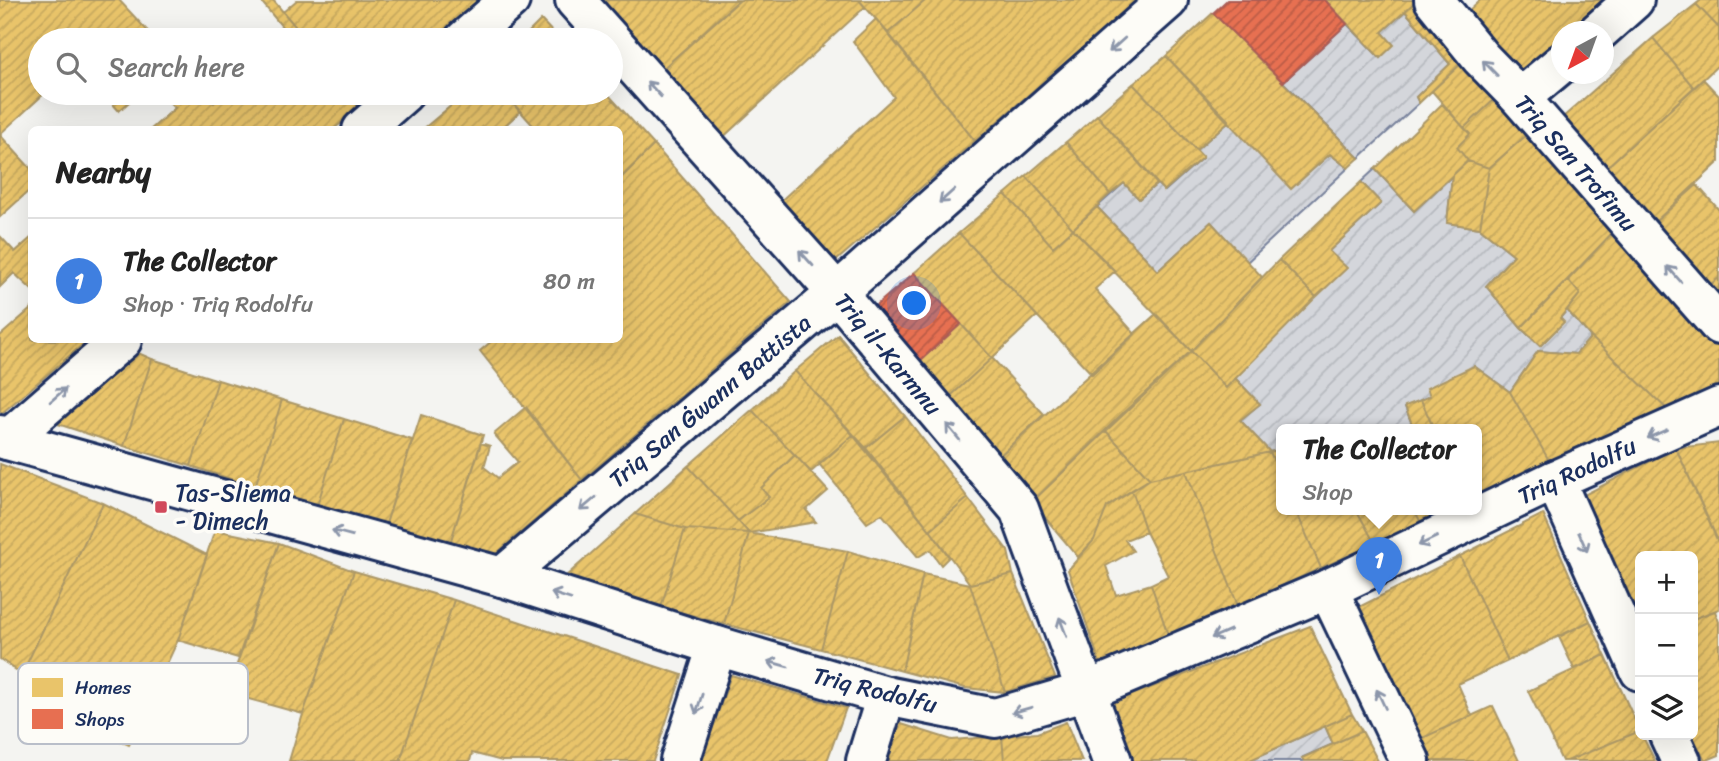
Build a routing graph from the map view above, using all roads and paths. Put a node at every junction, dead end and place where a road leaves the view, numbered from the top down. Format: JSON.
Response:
{"nodes":[{"id":1,"x":510,"y":0,"type":"edge"},
{"id":2,"x":575,"y":0,"type":"edge"},
{"id":3,"x":1168,"y":0,"type":"edge"},
{"id":4,"x":1434,"y":0,"type":"edge"},
{"id":5,"x":1634,"y":0,"type":"edge"},
{"id":6,"x":1610,"y":21,"type":"edge"},
{"id":7,"x":478,"y":28,"type":"edge"},
{"id":8,"x":600,"y":28,"type":"edge"},
{"id":9,"x":623,"y":54,"type":"edge"},
{"id":10,"x":1551,"y":72,"type":"edge"},
{"id":11,"x":1520,"y":98,"type":"junction"},
{"id":12,"x":390,"y":105,"type":"edge"},
{"id":13,"x":367,"y":126,"type":"edge"},
{"id":14,"x":837,"y":293,"type":"junction"},
{"id":15,"x":1719,"y":325,"type":"edge"},
{"id":16,"x":118,"y":343,"type":"edge"},
{"id":17,"x":1719,"y":407,"type":"edge"},
{"id":18,"x":4,"y":437,"type":"edge"},
{"id":19,"x":1555,"y":480,"type":"junction"},
{"id":20,"x":502,"y":577,"type":"junction"},
{"id":21,"x":1328,"y":589,"type":"junction"},
{"id":22,"x":717,"y":646,"type":"junction"},
{"id":23,"x":1635,"y":660,"type":"edge"},
{"id":24,"x":1087,"y":691,"type":"junction"},
{"id":25,"x":886,"y":695,"type":"junction"},
{"id":26,"x":1671,"y":740,"type":"edge"},
{"id":27,"x":680,"y":761,"type":"edge"},
{"id":28,"x":866,"y":761,"type":"edge"},
{"id":29,"x":1112,"y":761,"type":"edge"},
{"id":30,"x":1410,"y":761,"type":"edge"},
{"id":31,"x":1681,"y":761,"type":"edge"}],
"edges":[{"from":1,"to":7,"type":"street"},
{"from":8,"to":2,"type":"street","name":"Triq il-Karmnu","one_way":true},
{"from":3,"to":14,"type":"street","name":"Triq San Ġwann Battista","one_way":true},
{"from":11,"to":4,"type":"street","name":"Triq San Trofimu","one_way":true},
{"from":5,"to":6,"type":"street"},
{"from":14,"to":9,"type":"street","name":"Triq il-Karmnu","one_way":true},
{"from":10,"to":11,"type":"street"},
{"from":15,"to":11,"type":"street","name":"Triq San Trofimu","one_way":true},
{"from":12,"to":13,"type":"street"},
{"from":14,"to":20,"type":"street","name":"Triq San Ġwann Battista","one_way":true},
{"from":24,"to":14,"type":"street","name":"Triq il-Karmnu","one_way":true},
{"from":18,"to":16,"type":"street","one_way":true},
{"from":17,"to":19,"type":"street","name":"Triq Rodolfu","one_way":true},
{"from":20,"to":18,"type":"street","name":"Triq Rodolfu","one_way":true},
{"from":19,"to":21,"type":"street","name":"Triq Rodolfu","one_way":true},
{"from":19,"to":23,"type":"street","one_way":true},
{"from":22,"to":20,"type":"street","name":"Triq Rodolfu","one_way":true},
{"from":21,"to":24,"type":"street","name":"Triq Rodolfu","one_way":true},
{"from":30,"to":21,"type":"street","one_way":true},
{"from":25,"to":22,"type":"street","name":"Triq Rodolfu","one_way":true},
{"from":22,"to":27,"type":"street","one_way":true},
{"from":24,"to":25,"type":"street","name":"Triq Rodolfu","one_way":true},
{"from":24,"to":29,"type":"street","name":"Triq il-Karmnu"},
{"from":25,"to":28,"type":"street"},
{"from":26,"to":31,"type":"street"}]}
